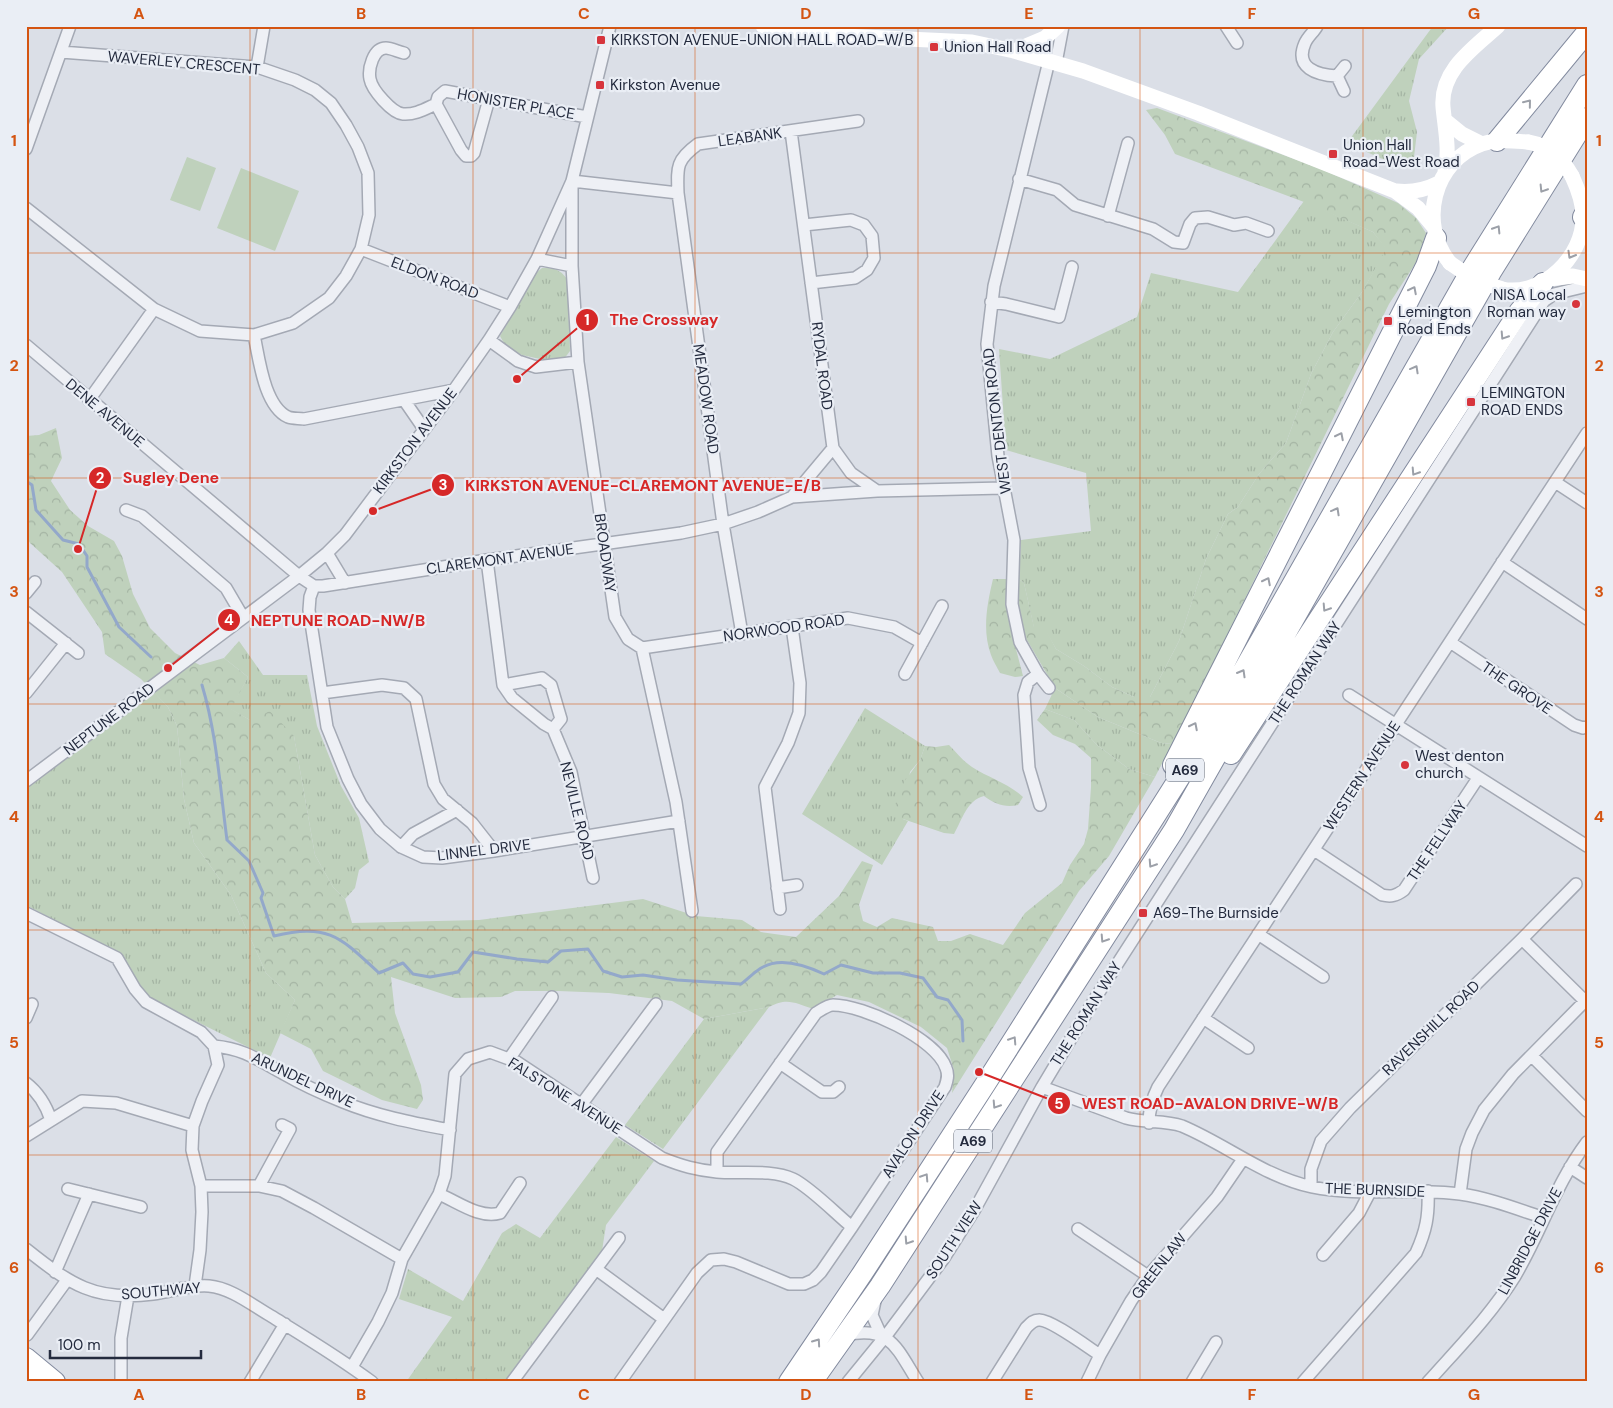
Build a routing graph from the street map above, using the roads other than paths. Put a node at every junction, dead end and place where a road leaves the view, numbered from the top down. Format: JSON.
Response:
{"nodes":[{"id":1,"x":70,"y":26,"type":"edge"},
{"id":2,"x":264,"y":26,"type":"edge"},
{"id":3,"x":610,"y":26,"type":"edge"},
{"id":4,"x":763,"y":26,"type":"edge"},
{"id":5,"x":1058,"y":26,"type":"edge"},
{"id":6,"x":1063,"y":26,"type":"edge"},
{"id":7,"x":1317,"y":26,"type":"edge"},
{"id":8,"x":1498,"y":26,"type":"edge"},
{"id":9,"x":1223,"y":28,"type":"edge"},
{"id":10,"x":1587,"y":32,"type":"edge"},
{"id":11,"x":1237,"y":43,"type":"dead end"},
{"id":12,"x":1014,"y":51,"type":"junction"},
{"id":13,"x":61,"y":52,"type":"junction"},
{"id":14,"x":404,"y":53,"type":"dead end"},
{"id":15,"x":1052,"y":62,"type":"junction"},
{"id":16,"x":1346,"y":66,"type":"dead end"},
{"id":17,"x":257,"y":67,"type":"junction"},
{"id":18,"x":1337,"y":76,"type":"junction"},
{"id":19,"x":1587,"y":85,"type":"edge"},
{"id":20,"x":1344,"y":91,"type":"dead end"},
{"id":21,"x":489,"y":99,"type":"junction"},
{"id":22,"x":436,"y":104,"type":"junction"},
{"id":23,"x":587,"y":117,"type":"junction"},
{"id":24,"x":1587,"y":118,"type":"edge"},
{"id":25,"x":858,"y":121,"type":"dead end"},
{"id":26,"x":1446,"y":121,"type":"junction"},
{"id":27,"x":31,"y":122,"type":"edge"},
{"id":28,"x":791,"y":131,"type":"junction"},
{"id":29,"x":1128,"y":143,"type":"dead end"},
{"id":30,"x":1490,"y":143,"type":"junction"},
{"id":31,"x":26,"y":149,"type":"edge"},
{"id":32,"x":1019,"y":179,"type":"junction"},
{"id":33,"x":1442,"y":179,"type":"junction"},
{"id":34,"x":572,"y":181,"type":"junction"},
{"id":35,"x":1394,"y":191,"type":"junction"},
{"id":36,"x":678,"y":193,"type":"junction"},
{"id":37,"x":26,"y":208,"type":"edge"},
{"id":38,"x":1108,"y":216,"type":"junction"},
{"id":39,"x":1585,"y":222,"type":"edge"},
{"id":40,"x":804,"y":225,"type":"junction"},
{"id":41,"x":1268,"y":231,"type":"dead end"},
{"id":42,"x":1434,"y":232,"type":"junction"},
{"id":43,"x":360,"y":249,"type":"junction"},
{"id":44,"x":537,"y":259,"type":"junction"},
{"id":45,"x":572,"y":266,"type":"junction"},
{"id":46,"x":1072,"y":267,"type":"dead end"},
{"id":47,"x":1587,"y":279,"type":"edge"},
{"id":48,"x":1545,"y":281,"type":"junction"},
{"id":49,"x":811,"y":283,"type":"junction"},
{"id":50,"x":1587,"y":283,"type":"edge"},
{"id":51,"x":991,"y":302,"type":"junction"},
{"id":52,"x":510,"y":307,"type":"junction"},
{"id":53,"x":154,"y":309,"type":"junction"},
{"id":54,"x":254,"y":335,"type":"junction"},
{"id":55,"x":489,"y":340,"type":"junction"},
{"id":56,"x":26,"y":345,"type":"edge"},
{"id":57,"x":578,"y":362,"type":"junction"},
{"id":58,"x":454,"y":390,"type":"junction"},
{"id":59,"x":90,"y":400,"type":"junction"},
{"id":60,"x":404,"y":400,"type":"junction"},
{"id":61,"x":424,"y":429,"type":"junction"},
{"id":62,"x":1587,"y":433,"type":"edge"},
{"id":63,"x":833,"y":448,"type":"junction"},
{"id":64,"x":1555,"y":482,"type":"junction"},
{"id":65,"x":1003,"y":488,"type":"junction"},
{"id":66,"x":877,"y":491,"type":"junction"},
{"id":67,"x":792,"y":497,"type":"junction"},
{"id":68,"x":1587,"y":503,"type":"edge"},
{"id":69,"x":126,"y":510,"type":"dead end"},
{"id":70,"x":723,"y":524,"type":"junction"},
{"id":71,"x":604,"y":544,"type":"junction"},
{"id":72,"x":327,"y":553,"type":"junction"},
{"id":73,"x":487,"y":560,"type":"junction"},
{"id":74,"x":1502,"y":562,"type":"junction"},
{"id":75,"x":299,"y":576,"type":"junction"},
{"id":76,"x":35,"y":582,"type":"dead end"},
{"id":77,"x":345,"y":583,"type":"junction"},
{"id":78,"x":287,"y":585,"type":"joint"},
{"id":79,"x":314,"y":586,"type":"junction"},
{"id":80,"x":26,"y":593,"type":"edge"},
{"id":81,"x":942,"y":606,"type":"dead end"},
{"id":82,"x":26,"y":612,"type":"edge"},
{"id":83,"x":243,"y":617,"type":"junction"},
{"id":84,"x":1587,"y":619,"type":"edge"},
{"id":85,"x":792,"y":626,"type":"junction"},
{"id":86,"x":742,"y":634,"type":"junction"},
{"id":87,"x":1450,"y":642,"type":"junction"},
{"id":88,"x":66,"y":643,"type":"junction"},
{"id":89,"x":922,"y":643,"type":"junction"},
{"id":90,"x":642,"y":648,"type":"junction"},
{"id":91,"x":78,"y":653,"type":"dead end"},
{"id":92,"x":905,"y":674,"type":"dead end"},
{"id":93,"x":1038,"y":674,"type":"junction"},
{"id":94,"x":503,"y":685,"type":"junction"},
{"id":95,"x":1049,"y":688,"type":"dead end"},
{"id":96,"x":26,"y":692,"type":"edge"},
{"id":97,"x":322,"y":693,"type":"junction"},
{"id":98,"x":1348,"y":695,"type":"dead end"},
{"id":99,"x":1396,"y":725,"type":"junction"},
{"id":100,"x":1587,"y":726,"type":"edge"},
{"id":101,"x":552,"y":729,"type":"junction"},
{"id":102,"x":1478,"y":778,"type":"junction"},
{"id":103,"x":26,"y":781,"type":"edge"},
{"id":104,"x":1040,"y":805,"type":"dead end"},
{"id":105,"x":457,"y":810,"type":"junction"},
{"id":106,"x":679,"y":821,"type":"junction"},
{"id":107,"x":1174,"y":830,"type":"junction"},
{"id":108,"x":583,"y":836,"type":"junction"},
{"id":109,"x":1587,"y":846,"type":"edge"},
{"id":110,"x":401,"y":847,"type":"junction"},
{"id":111,"x":1314,"y":850,"type":"junction"},
{"id":112,"x":494,"y":851,"type":"junction"},
{"id":113,"x":593,"y":878,"type":"dead end"},
{"id":114,"x":1576,"y":884,"type":"dead end"},
{"id":115,"x":797,"y":885,"type":"dead end"},
{"id":116,"x":777,"y":888,"type":"junction"},
{"id":117,"x":780,"y":908,"type":"dead end"},
{"id":118,"x":692,"y":911,"type":"dead end"},
{"id":119,"x":26,"y":913,"type":"edge"},
{"id":120,"x":1258,"y":934,"type":"junction"},
{"id":121,"x":1522,"y":939,"type":"junction"},
{"id":122,"x":1324,"y":977,"type":"dead end"},
{"id":123,"x":1051,"y":982,"type":"junction"},
{"id":124,"x":552,"y":998,"type":"dead end"},
{"id":125,"x":1586,"y":1000,"type":"edge"},
{"id":126,"x":32,"y":1004,"type":"dead end"},
{"id":127,"x":656,"y":1004,"type":"dead end"},
{"id":128,"x":26,"y":1018,"type":"edge"},
{"id":129,"x":1203,"y":1018,"type":"junction"},
{"id":130,"x":214,"y":1046,"type":"junction"},
{"id":131,"x":1248,"y":1048,"type":"dead end"},
{"id":132,"x":1532,"y":1056,"type":"junction"},
{"id":133,"x":509,"y":1059,"type":"junction"},
{"id":134,"x":780,"y":1063,"type":"junction"},
{"id":135,"x":26,"y":1083,"type":"edge"},
{"id":136,"x":839,"y":1087,"type":"dead end"},
{"id":137,"x":1042,"y":1087,"type":"junction"},
{"id":138,"x":581,"y":1105,"type":"junction"},
{"id":139,"x":1587,"y":1111,"type":"edge"},
{"id":140,"x":51,"y":1120,"type":"junction"},
{"id":141,"x":1149,"y":1123,"type":"junction"},
{"id":142,"x":282,"y":1124,"type":"dead end"},
{"id":143,"x":193,"y":1126,"type":"junction"},
{"id":144,"x":450,"y":1130,"type":"junction"},
{"id":145,"x":26,"y":1136,"type":"edge"},
{"id":146,"x":1587,"y":1142,"type":"edge"},
{"id":147,"x":1243,"y":1159,"type":"junction"},
{"id":148,"x":1570,"y":1167,"type":"junction"},
{"id":149,"x":717,"y":1172,"type":"junction"},
{"id":150,"x":1587,"y":1178,"type":"edge"},
{"id":151,"x":520,"y":1184,"type":"dead end"},
{"id":152,"x":200,"y":1186,"type":"junction"},
{"id":153,"x":259,"y":1186,"type":"junction"},
{"id":154,"x":1311,"y":1186,"type":"junction"},
{"id":155,"x":68,"y":1189,"type":"dead end"},
{"id":156,"x":1370,"y":1192,"type":"junction"},
{"id":157,"x":1428,"y":1192,"type":"junction"},
{"id":158,"x":88,"y":1194,"type":"junction"},
{"id":159,"x":439,"y":1194,"type":"junction"},
{"id":160,"x":1460,"y":1194,"type":"junction"},
{"id":161,"x":141,"y":1206,"type":"dead end"},
{"id":162,"x":1544,"y":1218,"type":"junction"},
{"id":163,"x":852,"y":1227,"type":"junction"},
{"id":164,"x":1078,"y":1229,"type":"dead end"},
{"id":165,"x":619,"y":1238,"type":"dead end"},
{"id":166,"x":26,"y":1249,"type":"edge"},
{"id":167,"x":1323,"y":1255,"type":"dead end"},
{"id":168,"x":402,"y":1259,"type":"junction"},
{"id":169,"x":596,"y":1269,"type":"junction"},
{"id":170,"x":56,"y":1272,"type":"junction"},
{"id":171,"x":1148,"y":1276,"type":"junction"},
{"id":172,"x":67,"y":1280,"type":"junction"},
{"id":173,"x":195,"y":1286,"type":"junction"},
{"id":174,"x":880,"y":1286,"type":"junction"},
{"id":175,"x":128,"y":1296,"type":"junction"},
{"id":176,"x":664,"y":1319,"type":"junction"},
{"id":177,"x":285,"y":1324,"type":"junction"},
{"id":178,"x":27,"y":1336,"type":"edge"},
{"id":179,"x":844,"y":1336,"type":"junction"},
{"id":180,"x":883,"y":1336,"type":"junction"},
{"id":181,"x":1216,"y":1342,"type":"dead end"},
{"id":182,"x":1100,"y":1355,"type":"junction"},
{"id":183,"x":26,"y":1358,"type":"edge"},
{"id":184,"x":352,"y":1367,"type":"junction"},
{"id":185,"x":55,"y":1382,"type":"edge"},
{"id":186,"x":121,"y":1382,"type":"edge"},
{"id":187,"x":250,"y":1382,"type":"edge"},
{"id":188,"x":372,"y":1382,"type":"edge"},
{"id":189,"x":512,"y":1382,"type":"edge"},
{"id":190,"x":620,"y":1382,"type":"edge"},
{"id":191,"x":789,"y":1382,"type":"edge"},
{"id":192,"x":812,"y":1382,"type":"edge"},
{"id":193,"x":848,"y":1382,"type":"edge"},
{"id":194,"x":918,"y":1382,"type":"edge"},
{"id":195,"x":992,"y":1382,"type":"edge"},
{"id":196,"x":1087,"y":1382,"type":"edge"},
{"id":197,"x":1192,"y":1382,"type":"edge"},
{"id":198,"x":1303,"y":1382,"type":"edge"},
{"id":199,"x":1428,"y":1382,"type":"edge"}],
"edges":[{"from":1,"to":13,"type":"street"},
{"from":2,"to":17,"type":"street"},
{"from":3,"to":23,"type":"street","name":"KIRKSTON AVENUE"},
{"from":4,"to":12,"type":"street"},
{"from":5,"to":12,"type":"street"},
{"from":6,"to":15,"type":"street","name":"WEST DENTON ROAD"},
{"from":7,"to":18,"type":"street"},
{"from":8,"to":26,"type":"street"},
{"from":9,"to":11,"type":"street"},
{"from":30,"to":10,"type":"highway","one_way":true},
{"from":12,"to":15,"type":"street"},
{"from":13,"to":17,"type":"street","name":"WAVERLEY CRESCENT"},
{"from":13,"to":27,"type":"street"},
{"from":14,"to":22,"type":"street"},
{"from":15,"to":32,"type":"street","name":"WEST DENTON ROAD"},
{"from":15,"to":35,"type":"street"},
{"from":16,"to":18,"type":"street"},
{"from":17,"to":43,"type":"street","name":"WAVERLEY CRESCENT"},
{"from":18,"to":20,"type":"street"},
{"from":123,"to":19,"type":"highway","number":"A69","one_way":true},
{"from":21,"to":22,"type":"street","name":"HONISTER PLACE"},
{"from":21,"to":22,"type":"street"},
{"from":21,"to":23,"type":"street","name":"HONISTER PLACE"},
{"from":23,"to":34,"type":"street","name":"KIRKSTON AVENUE"},
{"from":24,"to":107,"type":"highway","number":"A69","one_way":true},
{"from":25,"to":28,"type":"street","name":"LEABANK"},
{"from":26,"to":30,"type":"street"},
{"from":26,"to":33,"type":"street"},
{"from":27,"to":31,"type":"street"},
{"from":28,"to":36,"type":"street","name":"LEABANK"},
{"from":28,"to":40,"type":"street","name":"RYDAL ROAD"},
{"from":29,"to":38,"type":"street"},
{"from":30,"to":33,"type":"street"},
{"from":30,"to":39,"type":"street","bridge":true},
{"from":32,"to":38,"type":"street"},
{"from":32,"to":51,"type":"street","name":"WEST DENTON ROAD"},
{"from":33,"to":35,"type":"street"},
{"from":33,"to":42,"type":"street"},
{"from":34,"to":36,"type":"street"},
{"from":34,"to":44,"type":"street","name":"KIRKSTON AVENUE"},
{"from":34,"to":45,"type":"street","name":"BROADWAY"},
{"from":35,"to":42,"type":"street"},
{"from":36,"to":70,"type":"street","name":"MEADOW ROAD"},
{"from":37,"to":53,"type":"street","name":"WAVERLEY CRESCENT"},
{"from":38,"to":41,"type":"street"},
{"from":39,"to":48,"type":"street","one_way":true},
{"from":40,"to":49,"type":"street","name":"RYDAL ROAD"},
{"from":40,"to":49,"type":"street"},
{"from":42,"to":48,"type":"street","bridge":true},
{"from":123,"to":42,"type":"highway","one_way":true},
{"from":43,"to":52,"type":"street","name":"ELDON ROAD"},
{"from":43,"to":54,"type":"street","name":"WAVERLEY CRESCENT"},
{"from":44,"to":45,"type":"street"},
{"from":44,"to":52,"type":"street","name":"KIRKSTON AVENUE"},
{"from":45,"to":57,"type":"street","name":"BROADWAY"},
{"from":46,"to":51,"type":"street"},
{"from":47,"to":48,"type":"street"},
{"from":48,"to":107,"type":"highway","one_way":true},
{"from":49,"to":63,"type":"street","name":"RYDAL ROAD"},
{"from":50,"to":137,"type":"street","name":"THE ROMAN WAY"},
{"from":51,"to":65,"type":"street","name":"WEST DENTON ROAD"},
{"from":52,"to":55,"type":"street","name":"KIRKSTON AVENUE"},
{"from":53,"to":54,"type":"street","name":"WAVERLEY CRESCENT"},
{"from":53,"to":59,"type":"street"},
{"from":54,"to":60,"type":"street"},
{"from":55,"to":57,"type":"street"},
{"from":55,"to":58,"type":"street","name":"KIRKSTON AVENUE"},
{"from":56,"to":59,"type":"street","name":"DENE AVENUE"},
{"from":57,"to":71,"type":"street","name":"BROADWAY"},
{"from":58,"to":60,"type":"street"},
{"from":58,"to":61,"type":"street","name":"KIRKSTON AVENUE"},
{"from":59,"to":75,"type":"street","name":"DENE AVENUE"},
{"from":60,"to":61,"type":"street"},
{"from":61,"to":72,"type":"street","name":"KIRKSTON AVENUE"},
{"from":62,"to":64,"type":"street","name":"WESTERN AVENUE"},
{"from":63,"to":66,"type":"street"},
{"from":63,"to":67,"type":"street"},
{"from":64,"to":68,"type":"street"},
{"from":64,"to":74,"type":"street","name":"WESTERN AVENUE"},
{"from":65,"to":66,"type":"street","name":"CLAREMONT AVENUE"},
{"from":65,"to":93,"type":"street","name":"WEST DENTON ROAD"},
{"from":66,"to":67,"type":"street","name":"CLAREMONT AVENUE"},
{"from":67,"to":70,"type":"street","name":"CLAREMONT AVENUE"},
{"from":69,"to":83,"type":"street"},
{"from":70,"to":71,"type":"street","name":"CLAREMONT AVENUE"},
{"from":70,"to":86,"type":"street","name":"MEADOW ROAD"},
{"from":71,"to":73,"type":"street","name":"CLAREMONT AVENUE"},
{"from":71,"to":90,"type":"street","name":"BROADWAY"},
{"from":72,"to":75,"type":"street","name":"KIRKSTON AVENUE"},
{"from":72,"to":77,"type":"street"},
{"from":73,"to":77,"type":"street","name":"CLAREMONT AVENUE"},
{"from":73,"to":94,"type":"street"},
{"from":74,"to":84,"type":"street"},
{"from":74,"to":87,"type":"street","name":"WESTERN AVENUE"},
{"from":75,"to":78,"type":"street","name":"KIRKSTON AVENUE"},
{"from":75,"to":79,"type":"street","name":"DENE AVENUE"},
{"from":76,"to":80,"type":"street"},
{"from":77,"to":79,"type":"street","name":"CLAREMONT AVENUE"},
{"from":78,"to":83,"type":"street","name":"NEPTUNE ROAD"},
{"from":79,"to":97,"type":"street","name":"LINNEL DRIVE"},
{"from":81,"to":89,"type":"street"},
{"from":82,"to":88,"type":"street"},
{"from":83,"to":103,"type":"street","name":"NEPTUNE ROAD"},
{"from":85,"to":86,"type":"street","name":"NORWOOD ROAD"},
{"from":85,"to":89,"type":"street","name":"NORWOOD ROAD"},
{"from":85,"to":116,"type":"street"},
{"from":86,"to":90,"type":"street","name":"NORWOOD ROAD"},
{"from":87,"to":99,"type":"street","name":"WESTERN AVENUE"},
{"from":87,"to":100,"type":"street","name":"THE GROVE"},
{"from":88,"to":91,"type":"street"},
{"from":88,"to":96,"type":"street"},
{"from":89,"to":92,"type":"street"},
{"from":90,"to":106,"type":"street"},
{"from":93,"to":95,"type":"street","name":"WEST DENTON ROAD"},
{"from":93,"to":104,"type":"street"},
{"from":94,"to":101,"type":"street","name":"NEVILLE ROAD"},
{"from":94,"to":101,"type":"street"},
{"from":97,"to":105,"type":"street"},
{"from":97,"to":110,"type":"street","name":"LINNEL DRIVE"},
{"from":98,"to":99,"type":"street"},
{"from":99,"to":102,"type":"street"},
{"from":99,"to":111,"type":"street","name":"WESTERN AVENUE"},
{"from":101,"to":108,"type":"street","name":"NEVILLE ROAD"},
{"from":102,"to":109,"type":"street"},
{"from":102,"to":111,"type":"street","name":"THE FELLWAY"},
{"from":105,"to":110,"type":"street"},
{"from":105,"to":112,"type":"street"},
{"from":106,"to":108,"type":"street","name":"LINNEL DRIVE"},
{"from":106,"to":118,"type":"street"},
{"from":107,"to":174,"type":"highway","number":"A69","one_way":true},
{"from":108,"to":112,"type":"street","name":"LINNEL DRIVE"},
{"from":108,"to":113,"type":"street","name":"NEVILLE ROAD"},
{"from":110,"to":112,"type":"street","name":"LINNEL DRIVE"},
{"from":111,"to":120,"type":"street","name":"WESTERN AVENUE"},
{"from":114,"to":121,"type":"street","name":"RAVENSHILL ROAD"},
{"from":115,"to":116,"type":"street"},
{"from":116,"to":117,"type":"street"},
{"from":119,"to":130,"type":"street"},
{"from":120,"to":122,"type":"street"},
{"from":120,"to":129,"type":"street","name":"WESTERN AVENUE"},
{"from":121,"to":125,"type":"street"},
{"from":121,"to":154,"type":"street","name":"RAVENSHILL ROAD"},
{"from":191,"to":123,"type":"highway","number":"A69","one_way":true},
{"from":124,"to":133,"type":"street"},
{"from":125,"to":132,"type":"street"},
{"from":126,"to":128,"type":"street"},
{"from":127,"to":138,"type":"street"},
{"from":129,"to":131,"type":"street"},
{"from":129,"to":141,"type":"street","name":"WESTERN AVENUE"},
{"from":130,"to":143,"type":"street"},
{"from":130,"to":144,"type":"street","name":"ARUNDEL DRIVE"},
{"from":132,"to":139,"type":"street"},
{"from":132,"to":160,"type":"street"},
{"from":133,"to":138,"type":"street","name":"FALSTONE AVENUE"},
{"from":133,"to":144,"type":"street","name":"FALSTONE AVENUE"},
{"from":134,"to":136,"type":"street"},
{"from":134,"to":149,"type":"street","name":"AVALON DRIVE"},
{"from":134,"to":163,"type":"street","name":"AVALON DRIVE"},
{"from":135,"to":140,"type":"street"},
{"from":137,"to":141,"type":"street","name":"THE BURNSIDE"},
{"from":137,"to":180,"type":"street","name":"SOUTH VIEW"},
{"from":138,"to":149,"type":"street","name":"FALSTONE AVENUE"},
{"from":140,"to":143,"type":"street"},
{"from":140,"to":145,"type":"street"},
{"from":141,"to":147,"type":"street","name":"THE BURNSIDE"},
{"from":142,"to":153,"type":"street"},
{"from":143,"to":152,"type":"street"},
{"from":144,"to":159,"type":"street","name":"FALSTONE AVENUE"},
{"from":146,"to":148,"type":"street","name":"LINBRIDGE DRIVE"},
{"from":147,"to":154,"type":"street","name":"THE BURNSIDE"},
{"from":147,"to":171,"type":"street","name":"GREENLAW"},
{"from":148,"to":150,"type":"street"},
{"from":148,"to":162,"type":"street","name":"LINBRIDGE DRIVE"},
{"from":149,"to":163,"type":"street","name":"FALSTONE AVENUE"},
{"from":151,"to":159,"type":"street"},
{"from":152,"to":153,"type":"street"},
{"from":152,"to":173,"type":"street"},
{"from":153,"to":168,"type":"street"},
{"from":154,"to":156,"type":"street","name":"THE BURNSIDE"},
{"from":155,"to":158,"type":"street"},
{"from":156,"to":157,"type":"street","name":"THE BURNSIDE"},
{"from":156,"to":167,"type":"street"},
{"from":157,"to":160,"type":"street","name":"THE BURNSIDE"},
{"from":157,"to":198,"type":"street"},
{"from":158,"to":161,"type":"street"},
{"from":158,"to":170,"type":"street"},
{"from":159,"to":168,"type":"street","name":"FALSTONE AVENUE"},
{"from":160,"to":162,"type":"street","name":"THE BURNSIDE"},
{"from":162,"to":199,"type":"street","name":"LINBRIDGE DRIVE"},
{"from":163,"to":176,"type":"street","name":"AVALON DRIVE"},
{"from":164,"to":171,"type":"street"},
{"from":165,"to":169,"type":"street"},
{"from":166,"to":170,"type":"street","name":"SOUTHWAY"},
{"from":168,"to":184,"type":"street","name":"FALSTONE AVENUE"},
{"from":169,"to":176,"type":"street"},
{"from":169,"to":189,"type":"street"},
{"from":170,"to":172,"type":"street","name":"SOUTHWAY"},
{"from":171,"to":182,"type":"street","name":"GREENLAW"},
{"from":172,"to":175,"type":"street","name":"SOUTHWAY"},
{"from":172,"to":178,"type":"street"},
{"from":173,"to":175,"type":"street","name":"SOUTHWAY"},
{"from":173,"to":177,"type":"street","name":"SOUTHWAY"},
{"from":174,"to":179,"type":"highway","number":"A69"},
{"from":174,"to":180,"type":"street"},
{"from":175,"to":186,"type":"street"},
{"from":176,"to":190,"type":"street"},
{"from":177,"to":184,"type":"street","name":"SOUTHWAY"},
{"from":177,"to":187,"type":"street"},
{"from":179,"to":180,"type":"street"},
{"from":179,"to":192,"type":"highway","number":"A69"},
{"from":180,"to":193,"type":"street","name":"SOUTH VIEW"},
{"from":180,"to":194,"type":"street"},
{"from":181,"to":197,"type":"street"},
{"from":182,"to":195,"type":"street"},
{"from":182,"to":196,"type":"street","name":"GREENLAW"},
{"from":183,"to":185,"type":"highway"},
{"from":184,"to":188,"type":"street","name":"SOUTHWAY"}]}
